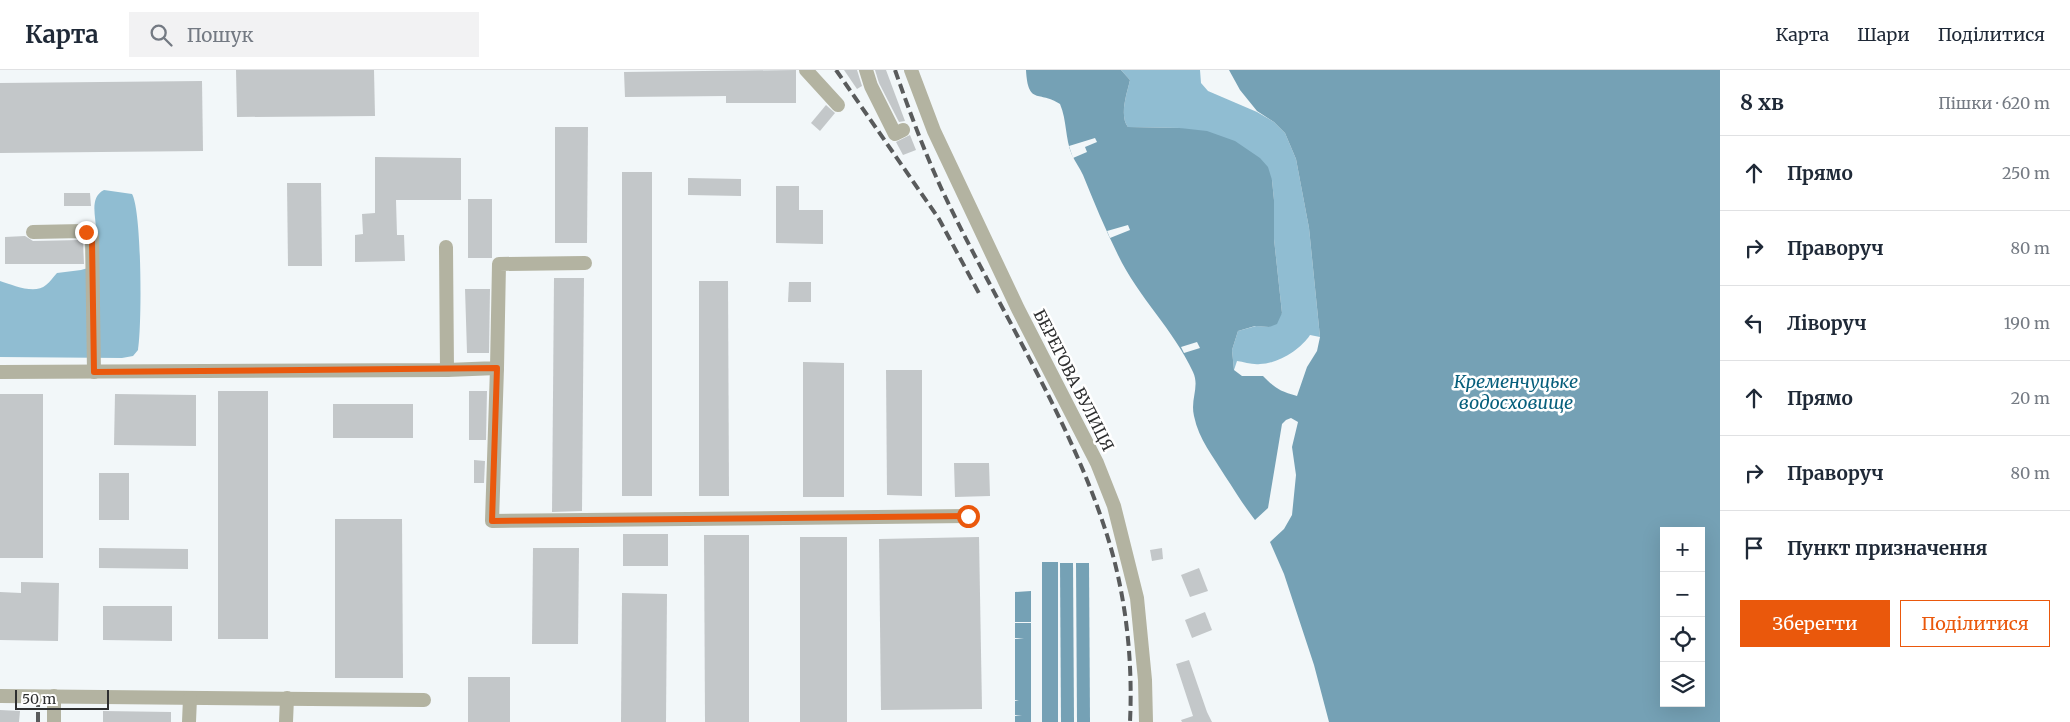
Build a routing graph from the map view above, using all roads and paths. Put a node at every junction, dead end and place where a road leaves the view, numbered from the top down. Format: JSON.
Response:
{"nodes":[{"id":1,"x":806,"y":70,"type":"edge"},
{"id":2,"x":866,"y":70,"type":"edge"},
{"id":3,"x":911,"y":70,"type":"edge"},
{"id":4,"x":838,"y":105,"type":"dead end"},
{"id":5,"x":903,"y":130,"type":"dead end"},
{"id":6,"x":33,"y":232,"type":"dead end"},
{"id":7,"x":446,"y":247,"type":"dead end"},
{"id":8,"x":585,"y":263,"type":"dead end"},
{"id":9,"x":497,"y":368,"type":"junction"},
{"id":10,"x":447,"y":370,"type":"junction"},
{"id":11,"x":0,"y":372,"type":"edge"},
{"id":12,"x":94,"y":372,"type":"junction"},
{"id":13,"x":968,"y":516,"type":"dead end"},
{"id":14,"x":0,"y":696,"type":"edge"},
{"id":15,"x":54,"y":696,"type":"junction"},
{"id":16,"x":190,"y":698,"type":"junction"},
{"id":17,"x":287,"y":698,"type":"junction"},
{"id":18,"x":424,"y":700,"type":"dead end"},
{"id":19,"x":54,"y":722,"type":"edge"},
{"id":20,"x":188,"y":722,"type":"edge"},
{"id":21,"x":286,"y":722,"type":"edge"},
{"id":22,"x":1146,"y":722,"type":"edge"}],
"edges":[{"from":1,"to":4,"type":"street"},
{"from":2,"to":5,"type":"street"},
{"from":3,"to":22,"type":"street","name":"БЕРЕГОВА ВУЛИЦЯ"},
{"from":6,"to":12,"type":"street"},
{"from":7,"to":10,"type":"street"},
{"from":8,"to":9,"type":"street"},
{"from":9,"to":10,"type":"street"},
{"from":9,"to":13,"type":"street"},
{"from":10,"to":12,"type":"street"},
{"from":11,"to":12,"type":"street"},
{"from":14,"to":15,"type":"street"},
{"from":15,"to":16,"type":"street"},
{"from":15,"to":19,"type":"street"},
{"from":16,"to":17,"type":"street"},
{"from":16,"to":20,"type":"street"},
{"from":17,"to":18,"type":"street"},
{"from":17,"to":21,"type":"street"}]}
